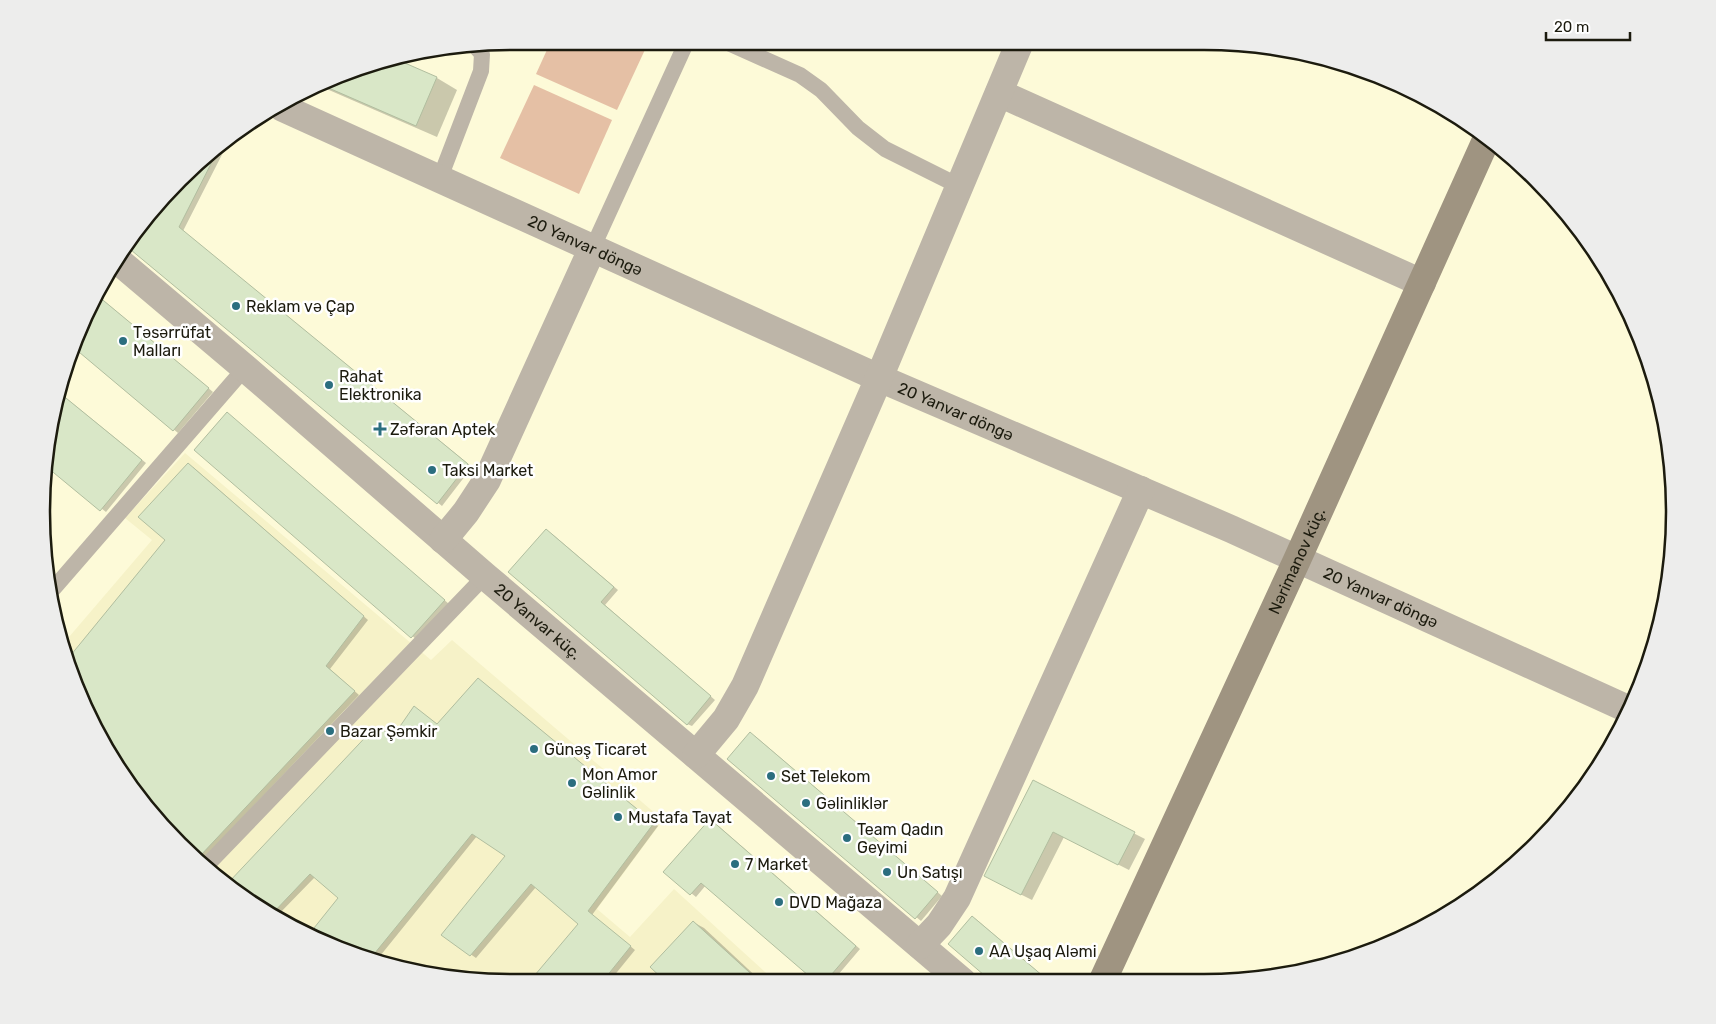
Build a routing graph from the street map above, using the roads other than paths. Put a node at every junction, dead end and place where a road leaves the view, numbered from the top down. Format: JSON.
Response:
{"nodes":[{"id":1,"x":683,"y":50,"type":"edge"},
{"id":2,"x":744,"y":50,"type":"edge"},
{"id":3,"x":1017,"y":50,"type":"edge"},
{"id":4,"x":480,"y":51,"type":"edge"},
{"id":5,"x":999,"y":93,"type":"junction"},
{"id":6,"x":286,"y":109,"type":"edge"},
{"id":7,"x":1484,"y":144,"type":"edge"},
{"id":8,"x":440,"y":178,"type":"junction"},
{"id":9,"x":959,"y":186,"type":"junction"},
{"id":10,"x":593,"y":247,"type":"junction"},
{"id":11,"x":122,"y":264,"type":"edge"},
{"id":12,"x":1422,"y":283,"type":"junction"},
{"id":13,"x":245,"y":368,"type":"junction"},
{"id":14,"x":879,"y":378,"type":"junction"},
{"id":15,"x":1141,"y":490,"type":"junction"},
{"id":16,"x":442,"y":540,"type":"junction"},
{"id":17,"x":1297,"y":560,"type":"junction"},
{"id":18,"x":485,"y":576,"type":"junction"},
{"id":19,"x":56,"y":585,"type":"edge"},
{"id":20,"x":1623,"y":707,"type":"edge"},
{"id":21,"x":696,"y":755,"type":"junction"},
{"id":22,"x":210,"y":862,"type":"edge"},
{"id":23,"x":920,"y":945,"type":"junction"},
{"id":24,"x":954,"y":974,"type":"edge"},
{"id":25,"x":1106,"y":974,"type":"edge"}],
"edges":[{"from":1,"to":10,"type":"lane"},
{"from":2,"to":9,"type":"lane"},
{"from":3,"to":5,"type":"street"},
{"from":4,"to":8,"type":"lane"},
{"from":5,"to":9,"type":"street"},
{"from":5,"to":12,"type":"street"},
{"from":6,"to":8,"type":"street","name":"20 Yanvar döngə"},
{"from":7,"to":12,"type":"street","name":"Nərimanov küç."},
{"from":8,"to":10,"type":"street","name":"20 Yanvar döngə"},
{"from":9,"to":14,"type":"street"},
{"from":10,"to":14,"type":"street","name":"20 Yanvar döngə"},
{"from":10,"to":16,"type":"street"},
{"from":11,"to":13,"type":"street","name":"20 Yanvar küç."},
{"from":12,"to":17,"type":"street","name":"Nərimanov küç."},
{"from":13,"to":16,"type":"street","name":"20 Yanvar küç."},
{"from":13,"to":19,"type":"lane"},
{"from":14,"to":15,"type":"street","name":"20 Yanvar döngə"},
{"from":14,"to":21,"type":"street"},
{"from":15,"to":17,"type":"street","name":"20 Yanvar döngə"},
{"from":15,"to":23,"type":"street"},
{"from":16,"to":18,"type":"street","name":"20 Yanvar küç."},
{"from":17,"to":20,"type":"street","name":"20 Yanvar döngə"},
{"from":17,"to":25,"type":"street","name":"Nərimanov küç."},
{"from":18,"to":21,"type":"street","name":"20 Yanvar küç."},
{"from":18,"to":22,"type":"lane"},
{"from":21,"to":23,"type":"street","name":"20 Yanvar küç."},
{"from":23,"to":24,"type":"street","name":"20 Yanvar küç."}]}
